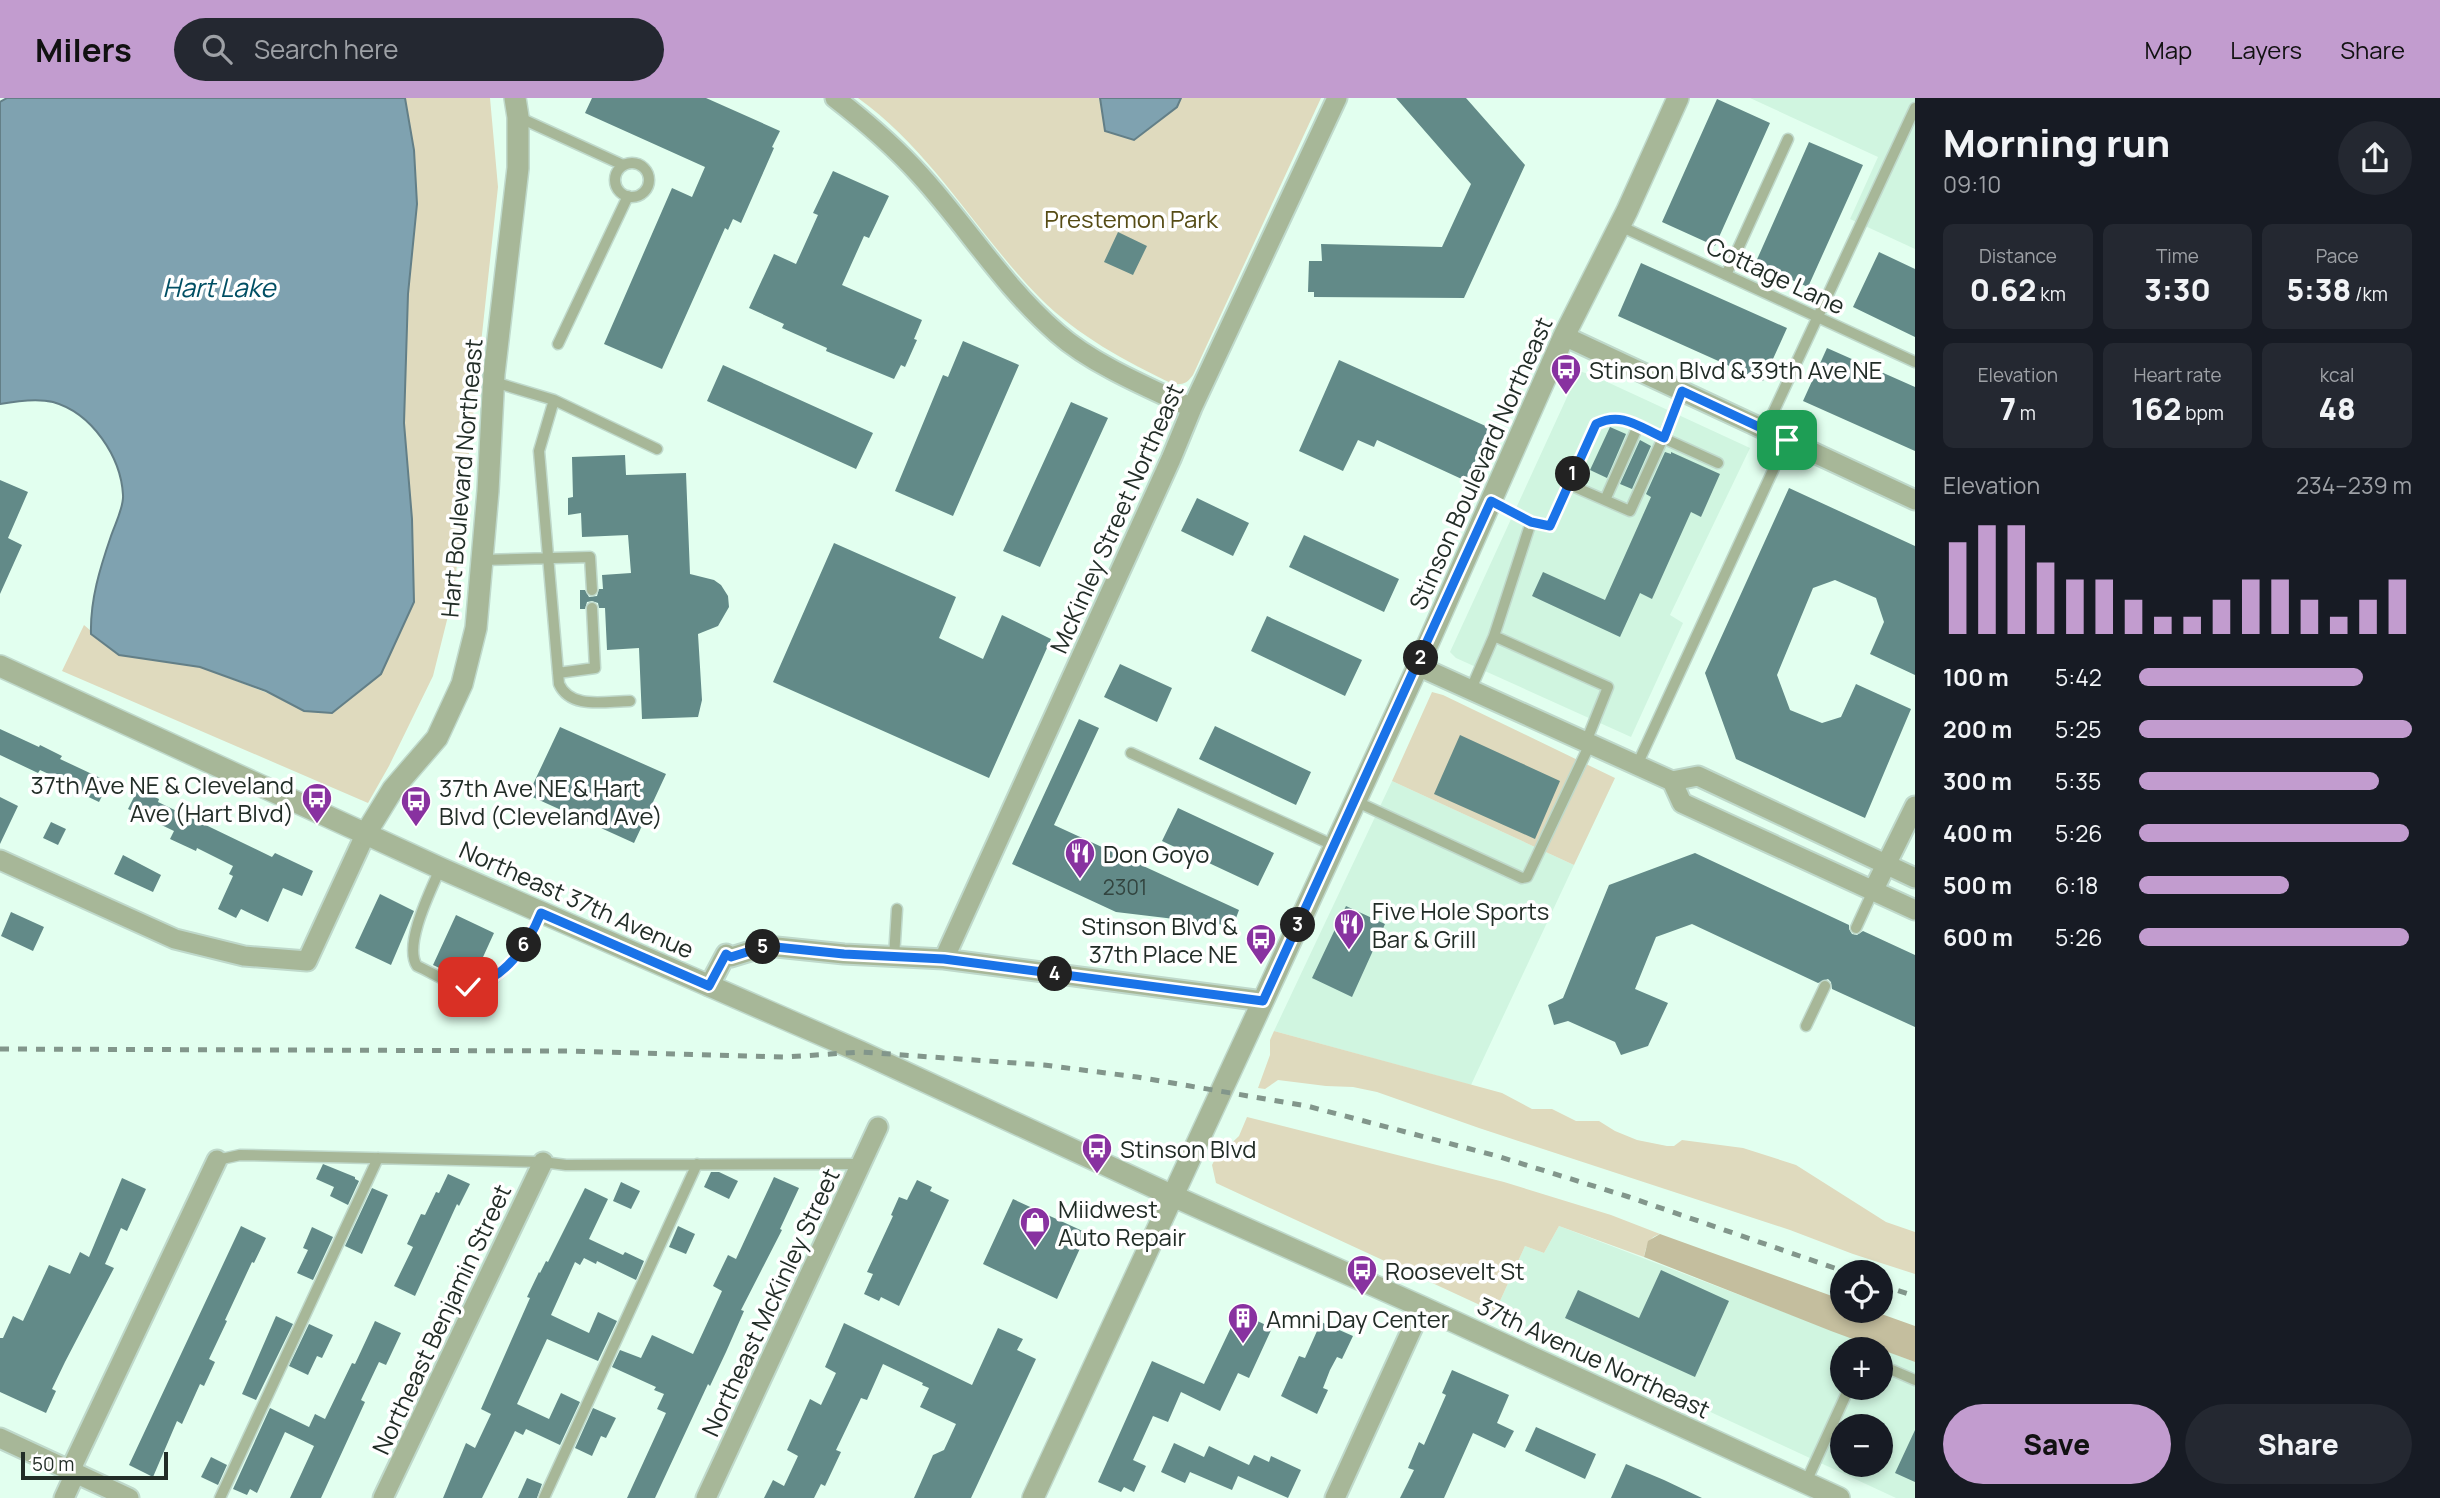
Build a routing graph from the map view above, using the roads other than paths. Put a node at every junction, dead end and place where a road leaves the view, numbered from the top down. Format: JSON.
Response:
{"nodes":[{"id":1,"x":835,"y":98,"type":"edge"},
{"id":2,"x":1337,"y":98,"type":"edge"},
{"id":3,"x":1678,"y":98,"type":"edge"},
{"id":4,"x":517,"y":107,"type":"edge"},
{"id":5,"x":1915,"y":108,"type":"edge"},
{"id":6,"x":1788,"y":139,"type":"dead end"},
{"id":7,"x":623,"y":165,"type":"junction"},
{"id":8,"x":628,"y":196,"type":"junction"},
{"id":9,"x":1620,"y":226,"type":"junction"},
{"id":10,"x":1726,"y":275,"type":"junction"},
{"id":11,"x":1819,"y":318,"type":"junction"},
{"id":12,"x":1564,"y":337,"type":"junction"},
{"id":13,"x":558,"y":344,"type":"dead end"},
{"id":14,"x":1915,"y":362,"type":"edge"},
{"id":15,"x":494,"y":383,"type":"junction"},
{"id":16,"x":1682,"y":391,"type":"junction"},
{"id":17,"x":554,"y":400,"type":"junction"},
{"id":18,"x":1192,"y":408,"type":"junction"},
{"id":19,"x":1638,"y":426,"type":"junction"},
{"id":20,"x":1765,"y":430,"type":"junction"},
{"id":21,"x":1664,"y":438,"type":"junction"},
{"id":22,"x":1787,"y":440,"type":"junction"},
{"id":23,"x":657,"y":449,"type":"dead end"},
{"id":24,"x":1718,"y":463,"type":"dead end"},
{"id":25,"x":1568,"y":484,"type":"junction"},
{"id":26,"x":1605,"y":500,"type":"junction"},
{"id":27,"x":1915,"y":500,"type":"edge"},
{"id":28,"x":1491,"y":501,"type":"junction"},
{"id":29,"x":1531,"y":522,"type":"junction"},
{"id":30,"x":548,"y":558,"type":"junction"},
{"id":31,"x":482,"y":560,"type":"junction"},
{"id":32,"x":592,"y":590,"type":"dead end"},
{"id":33,"x":592,"y":608,"type":"dead end"},
{"id":34,"x":1494,"y":636,"type":"junction"},
{"id":35,"x":0,"y":666,"type":"edge"},
{"id":36,"x":1418,"y":666,"type":"junction"},
{"id":37,"x":558,"y":673,"type":"junction"},
{"id":38,"x":1471,"y":688,"type":"junction"},
{"id":39,"x":630,"y":701,"type":"dead end"},
{"id":40,"x":1588,"y":743,"type":"junction"},
{"id":41,"x":1131,"y":752,"type":"dead end"},
{"id":42,"x":1637,"y":765,"type":"junction"},
{"id":43,"x":1672,"y":782,"type":"junction"},
{"id":44,"x":1355,"y":801,"type":"junction"},
{"id":45,"x":1915,"y":806,"type":"edge"},
{"id":46,"x":366,"y":833,"type":"junction"},
{"id":47,"x":1335,"y":846,"type":"junction"},
{"id":48,"x":0,"y":860,"type":"edge"},
{"id":49,"x":1886,"y":864,"type":"junction"},
{"id":50,"x":440,"y":868,"type":"junction"},
{"id":51,"x":1915,"y":877,"type":"edge"},
{"id":52,"x":1873,"y":891,"type":"junction"},
{"id":53,"x":897,"y":909,"type":"dead end"},
{"id":54,"x":1915,"y":910,"type":"edge"},
{"id":55,"x":541,"y":913,"type":"junction"},
{"id":56,"x":1856,"y":928,"type":"dead end"},
{"id":57,"x":894,"y":957,"type":"junction"},
{"id":58,"x":944,"y":959,"type":"junction"},
{"id":59,"x":709,"y":986,"type":"junction"},
{"id":60,"x":1825,"y":986,"type":"dead end"},
{"id":61,"x":1263,"y":1001,"type":"junction"},
{"id":62,"x":1806,"y":1026,"type":"dead end"},
{"id":63,"x":878,"y":1127,"type":"dead end"},
{"id":64,"x":378,"y":1158,"type":"junction"},
{"id":65,"x":217,"y":1160,"type":"joint"},
{"id":66,"x":543,"y":1162,"type":"junction"},
{"id":67,"x":697,"y":1164,"type":"junction"},
{"id":68,"x":861,"y":1164,"type":"junction"},
{"id":69,"x":1173,"y":1196,"type":"junction"},
{"id":70,"x":1422,"y":1307,"type":"junction"},
{"id":71,"x":1893,"y":1370,"type":"edge"},
{"id":72,"x":1915,"y":1380,"type":"edge"},
{"id":73,"x":1843,"y":1400,"type":"edge"},
{"id":74,"x":0,"y":1438,"type":"edge"},
{"id":75,"x":73,"y":1472,"type":"junction"},
{"id":76,"x":1805,"y":1483,"type":"junction"},
{"id":77,"x":64,"y":1498,"type":"edge"},
{"id":78,"x":129,"y":1498,"type":"edge"},
{"id":79,"x":220,"y":1498,"type":"edge"},
{"id":80,"x":383,"y":1498,"type":"edge"},
{"id":81,"x":544,"y":1498,"type":"edge"},
{"id":82,"x":706,"y":1498,"type":"edge"},
{"id":83,"x":1033,"y":1498,"type":"edge"},
{"id":84,"x":1335,"y":1498,"type":"edge"},
{"id":85,"x":1839,"y":1498,"type":"edge"}],
"edges":[{"from":1,"to":18,"type":"street"},
{"from":2,"to":18,"type":"street","name":"McKinley Street Northeast"},
{"from":3,"to":9,"type":"street","name":"Stinson Boulevard Northeast"},
{"from":4,"to":7,"type":"lane"},
{"from":4,"to":15,"type":"street","name":"Hart Boulevard Northeast"},
{"from":5,"to":11,"type":"lane"},
{"from":6,"to":10,"type":"lane"},
{"from":7,"to":8,"type":"lane"},
{"from":7,"to":8,"type":"lane"},
{"from":8,"to":13,"type":"lane"},
{"from":9,"to":10,"type":"lane","name":"Cottage Lane"},
{"from":9,"to":12,"type":"street","name":"Stinson Boulevard Northeast"},
{"from":10,"to":11,"type":"lane","name":"Cottage Lane"},
{"from":11,"to":14,"type":"lane","name":"Cottage Lane"},
{"from":11,"to":20,"type":"lane"},
{"from":12,"to":16,"type":"street"},
{"from":12,"to":28,"type":"street","name":"Stinson Boulevard Northeast"},
{"from":15,"to":17,"type":"lane"},
{"from":15,"to":31,"type":"street","name":"Hart Boulevard Northeast"},
{"from":16,"to":20,"type":"street"},
{"from":16,"to":21,"type":"lane"},
{"from":17,"to":23,"type":"lane"},
{"from":17,"to":30,"type":"lane"},
{"from":18,"to":58,"type":"street","name":"McKinley Street Northeast"},
{"from":19,"to":21,"type":"lane"},
{"from":19,"to":25,"type":"lane"},
{"from":19,"to":26,"type":"lane"},
{"from":20,"to":22,"type":"street"},
{"from":21,"to":24,"type":"lane"},
{"from":21,"to":26,"type":"lane"},
{"from":22,"to":27,"type":"street"},
{"from":22,"to":42,"type":"lane"},
{"from":25,"to":26,"type":"lane"},
{"from":25,"to":29,"type":"lane"},
{"from":28,"to":29,"type":"lane"},
{"from":28,"to":36,"type":"street","name":"Stinson Boulevard Northeast"},
{"from":29,"to":34,"type":"lane"},
{"from":30,"to":31,"type":"lane"},
{"from":30,"to":32,"type":"lane"},
{"from":30,"to":37,"type":"lane"},
{"from":31,"to":46,"type":"street","name":"Hart Boulevard Northeast"},
{"from":33,"to":37,"type":"lane"},
{"from":34,"to":38,"type":"lane"},
{"from":34,"to":40,"type":"lane"},
{"from":35,"to":46,"type":"street","name":"Northeast 37th Avenue"},
{"from":36,"to":38,"type":"street"},
{"from":36,"to":44,"type":"street","name":"Stinson Boulevard Northeast"},
{"from":37,"to":39,"type":"lane"},
{"from":38,"to":40,"type":"street"},
{"from":40,"to":42,"type":"street"},
{"from":40,"to":44,"type":"lane"},
{"from":41,"to":47,"type":"lane"},
{"from":42,"to":43,"type":"street"},
{"from":43,"to":49,"type":"street"},
{"from":43,"to":52,"type":"street"},
{"from":44,"to":47,"type":"street","name":"Stinson Boulevard Northeast"},
{"from":45,"to":49,"type":"street"},
{"from":46,"to":48,"type":"street"},
{"from":46,"to":50,"type":"street","name":"Northeast 37th Avenue"},
{"from":47,"to":61,"type":"street","name":"Stinson Boulevard Northeast"},
{"from":49,"to":51,"type":"street"},
{"from":49,"to":52,"type":"street"},
{"from":50,"to":55,"type":"street","name":"Northeast 37th Avenue"},
{"from":50,"to":55,"type":"lane"},
{"from":52,"to":54,"type":"street"},
{"from":52,"to":56,"type":"lane"},
{"from":53,"to":57,"type":"lane"},
{"from":55,"to":59,"type":"street","name":"Northeast 37th Avenue"},
{"from":57,"to":58,"type":"street"},
{"from":57,"to":59,"type":"street"},
{"from":58,"to":61,"type":"street"},
{"from":59,"to":69,"type":"street","name":"Northeast 37th Avenue"},
{"from":60,"to":62,"type":"lane"},
{"from":61,"to":69,"type":"street","name":"Stinson Boulevard Northeast"},
{"from":63,"to":68,"type":"street","name":"Northeast McKinley Street"},
{"from":64,"to":65,"type":"lane"},
{"from":64,"to":66,"type":"lane"},
{"from":64,"to":79,"type":"lane"},
{"from":65,"to":75,"type":"street"},
{"from":66,"to":67,"type":"lane"},
{"from":66,"to":80,"type":"street","name":"Northeast Benjamin Street"},
{"from":67,"to":68,"type":"lane"},
{"from":67,"to":81,"type":"lane"},
{"from":68,"to":82,"type":"street","name":"Northeast McKinley Street"},
{"from":69,"to":70,"type":"street","name":"37th Avenue Northeast"},
{"from":69,"to":83,"type":"street","name":"Stinson Boulevard Northeast"},
{"from":70,"to":76,"type":"street","name":"37th Avenue Northeast"},
{"from":70,"to":84,"type":"street"},
{"from":71,"to":72,"type":"lane"},
{"from":73,"to":76,"type":"lane"},
{"from":74,"to":75,"type":"street"},
{"from":75,"to":77,"type":"street"},
{"from":75,"to":78,"type":"street"},
{"from":76,"to":85,"type":"street","name":"37th Avenue Northeast"}]}
